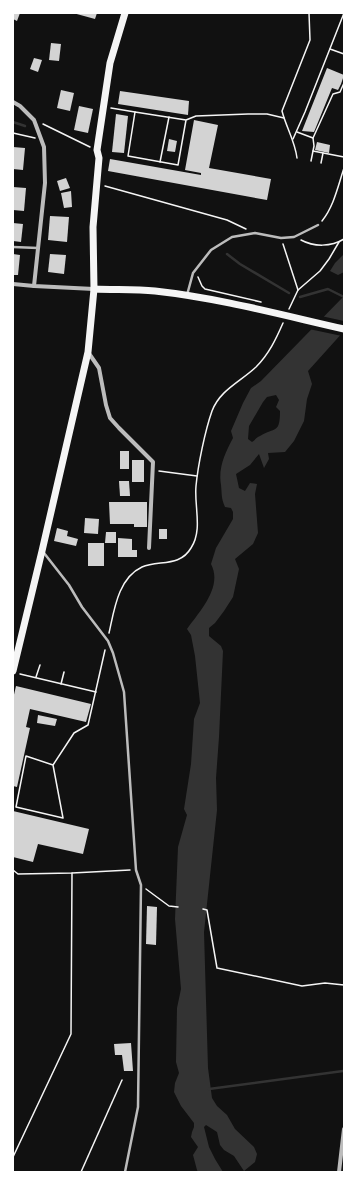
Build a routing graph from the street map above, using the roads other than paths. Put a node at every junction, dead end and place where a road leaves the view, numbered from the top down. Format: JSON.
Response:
{"nodes":[{"id":1,"x":125,"y":13,"type":"edge"},
{"id":2,"x":13,"y":102,"type":"edge"},
{"id":3,"x":318,"y":225,"type":"road end"},
{"id":4,"x":13,"y":247,"type":"edge"},
{"id":5,"x":38,"y":248,"type":"junction"},
{"id":6,"x":13,"y":284,"type":"edge"},
{"id":7,"x":34,"y":286,"type":"junction"},
{"id":8,"x":94,"y":289,"type":"junction"},
{"id":9,"x":187,"y":295,"type":"junction"},
{"id":10,"x":344,"y":329,"type":"edge"},
{"id":11,"x":88,"y":352,"type":"junction"},
{"id":12,"x":149,"y":548,"type":"dead end"},
{"id":13,"x":42,"y":551,"type":"junction"},
{"id":14,"x":16,"y":672,"type":"edge"},
{"id":15,"x":344,"y":1129,"type":"edge"},
{"id":16,"x":125,"y":1172,"type":"edge"},
{"id":17,"x":339,"y":1172,"type":"edge"}],
"edges":[{"from":1,"to":8,"type":"main road"},
{"from":2,"to":5,"type":"street"},
{"from":3,"to":9,"type":"lane"},
{"from":4,"to":5,"type":"lane"},
{"from":5,"to":7,"type":"street"},
{"from":6,"to":7,"type":"street"},
{"from":7,"to":8,"type":"street"},
{"from":8,"to":9,"type":"main road"},
{"from":8,"to":11,"type":"main road"},
{"from":9,"to":10,"type":"main road"},
{"from":11,"to":12,"type":"street"},
{"from":11,"to":13,"type":"main road"},
{"from":13,"to":14,"type":"main road"},
{"from":13,"to":16,"type":"lane"},
{"from":15,"to":17,"type":"street"}]}
